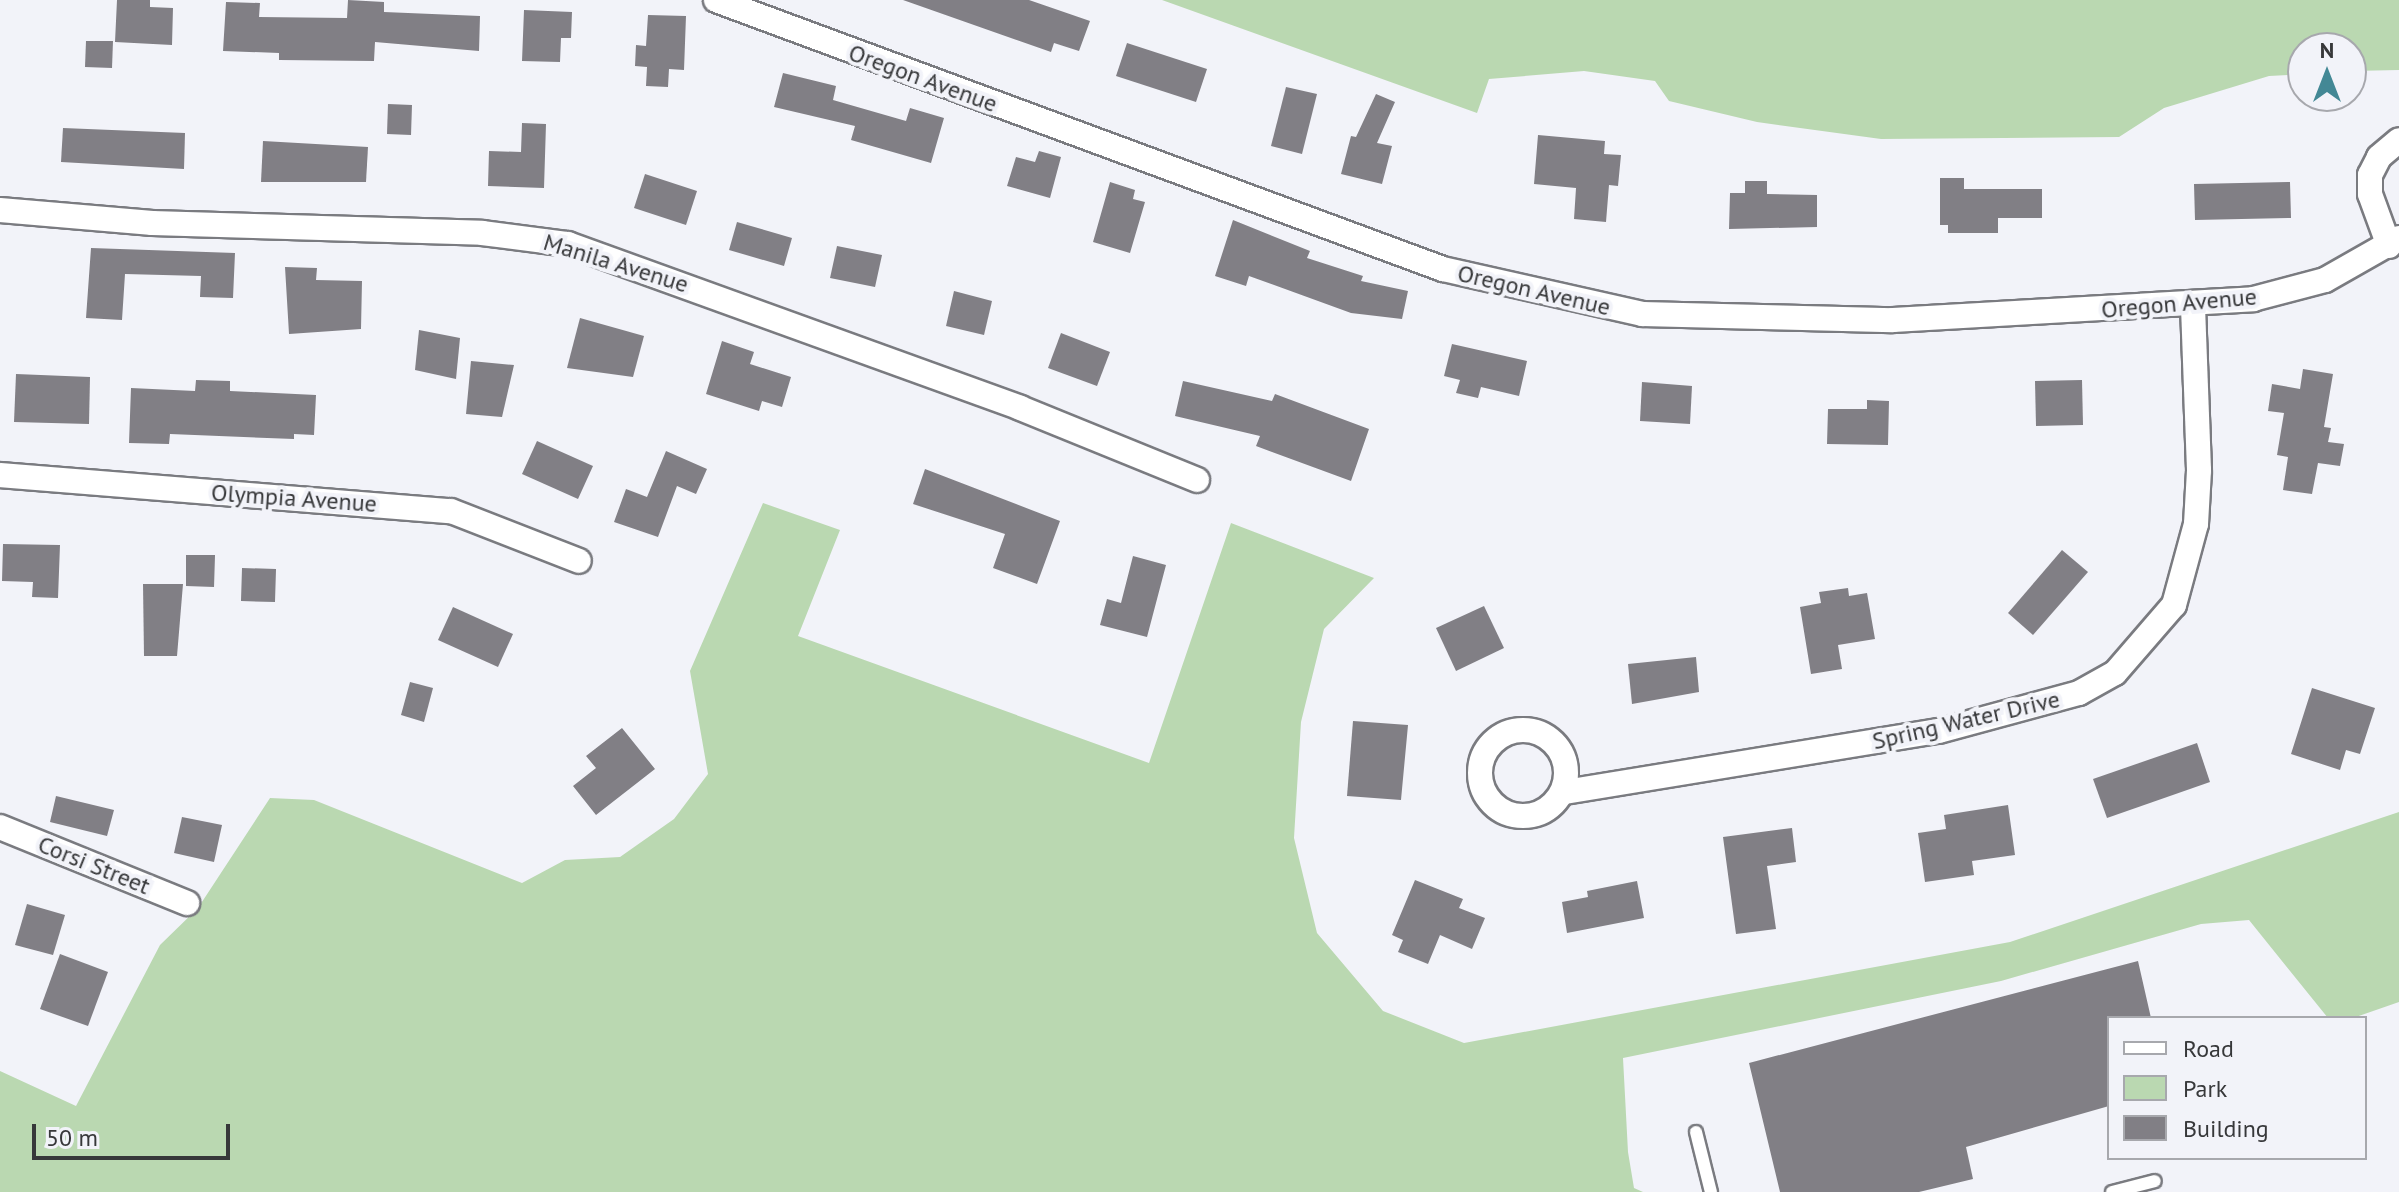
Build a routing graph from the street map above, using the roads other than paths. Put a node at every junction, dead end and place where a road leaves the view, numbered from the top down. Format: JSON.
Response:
{"nodes":[{"id":1,"x":716,"y":0,"type":"edge"},
{"id":2,"x":2399,"y":140,"type":"edge"},
{"id":3,"x":0,"y":210,"type":"edge"},
{"id":4,"x":2394,"y":242,"type":"edge"},
{"id":5,"x":2193,"y":303,"type":"junction"},
{"id":6,"x":0,"y":475,"type":"edge"},
{"id":7,"x":1197,"y":480,"type":"dead end"},
{"id":8,"x":579,"y":561,"type":"dead end"},
{"id":9,"x":1565,"y":792,"type":"dead end"},
{"id":10,"x":0,"y":827,"type":"edge"},
{"id":11,"x":187,"y":903,"type":"dead end"},
{"id":12,"x":1696,"y":1132,"type":"dead end"},
{"id":13,"x":2155,"y":1181,"type":"dead end"},
{"id":14,"x":1711,"y":1192,"type":"edge"},
{"id":15,"x":2112,"y":1192,"type":"edge"}],
"edges":[{"from":1,"to":5,"type":"street","name":"Oregon Avenue"},
{"from":2,"to":4,"type":"street","name":"Oregon Avenue"},
{"from":3,"to":7,"type":"street","name":"Manila Avenue"},
{"from":4,"to":5,"type":"street","name":"Oregon Avenue"},
{"from":5,"to":9,"type":"street","name":"Spring Water Drive"},
{"from":6,"to":8,"type":"street","name":"Olympia Avenue"},
{"from":10,"to":11,"type":"street","name":"Corsi Street"},
{"from":12,"to":14,"type":"lane"},
{"from":13,"to":15,"type":"lane"}]}
